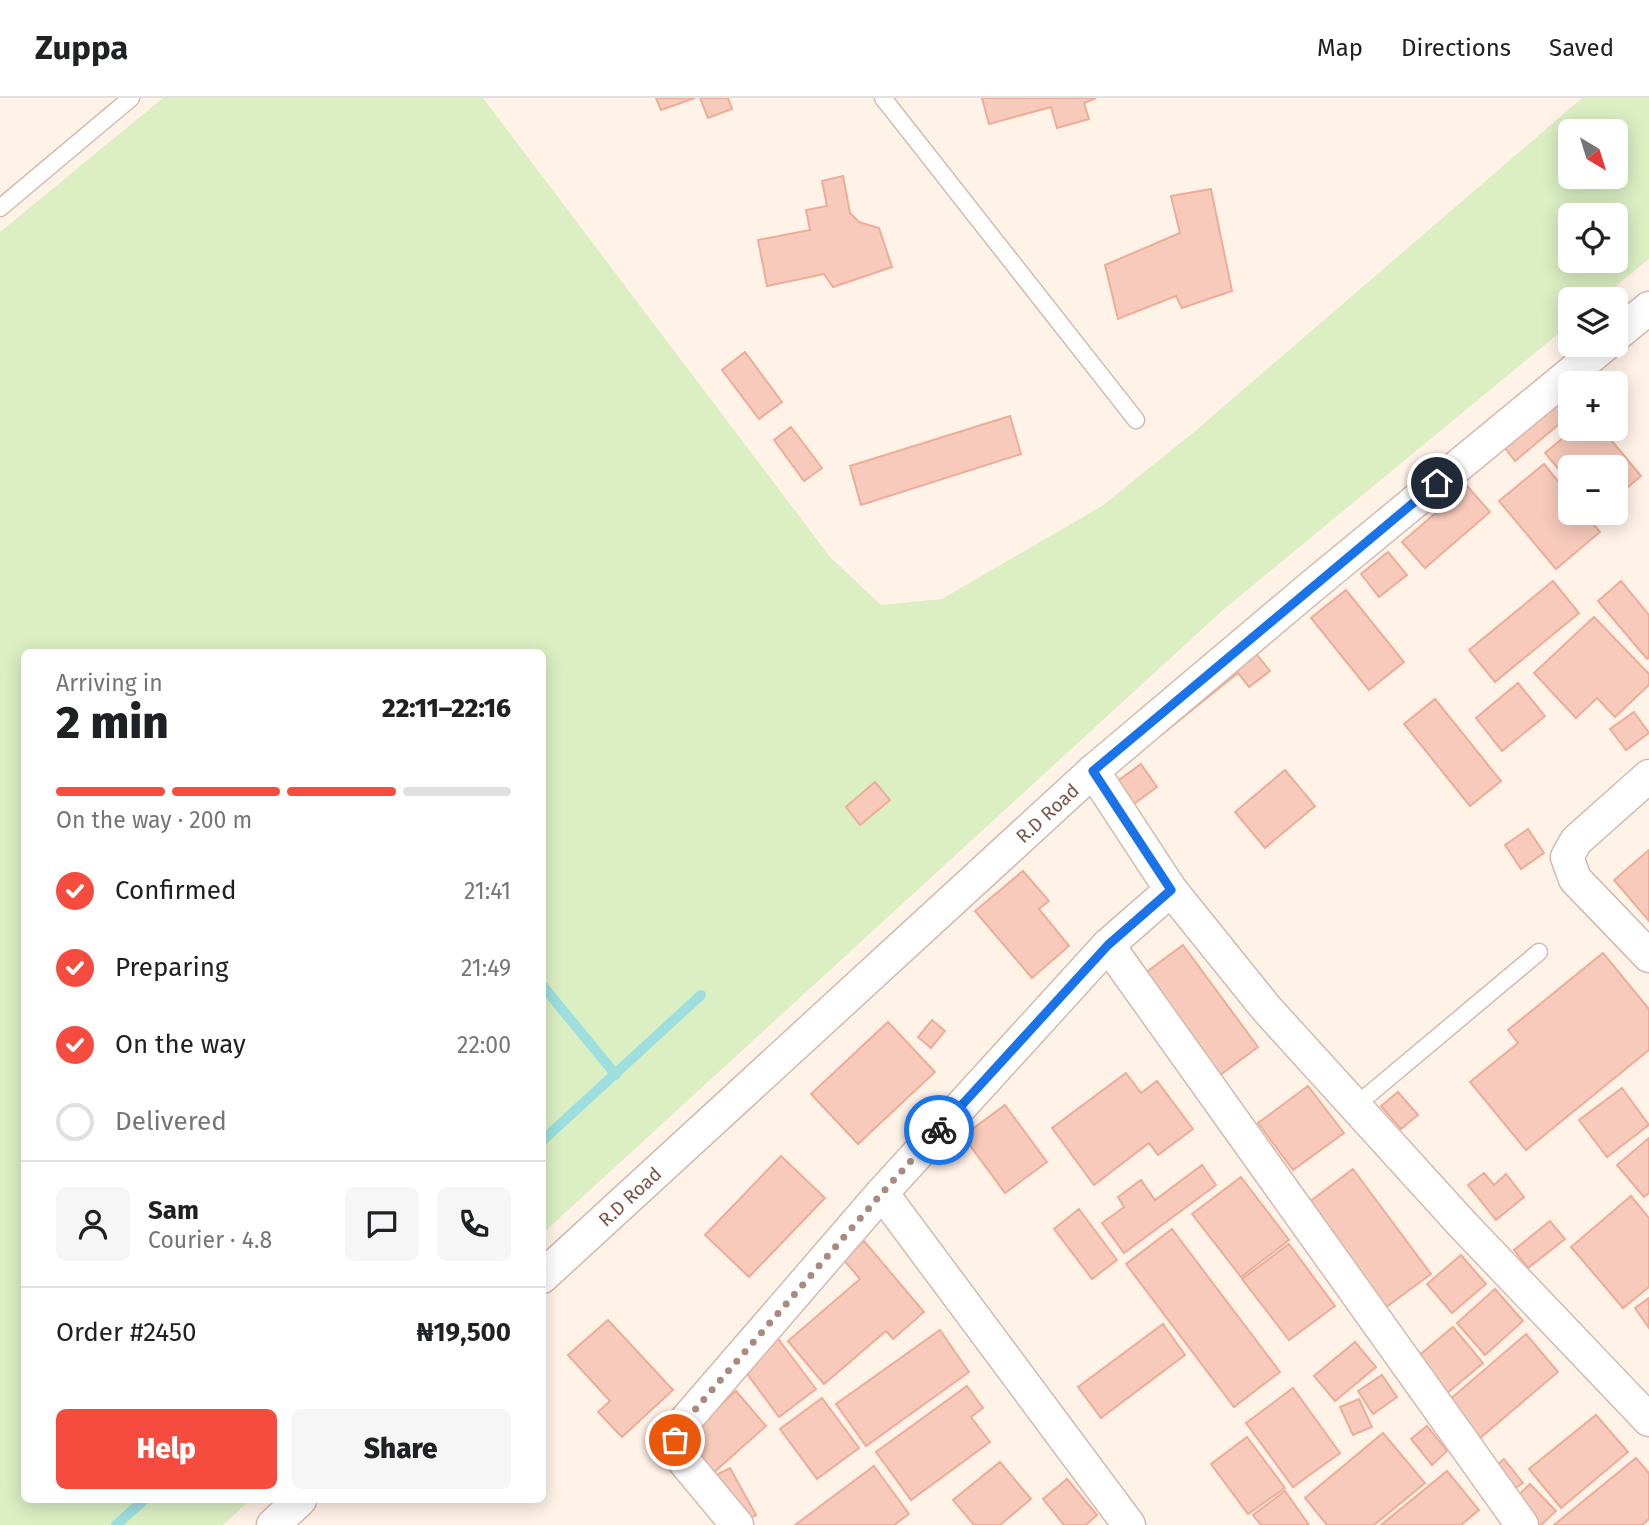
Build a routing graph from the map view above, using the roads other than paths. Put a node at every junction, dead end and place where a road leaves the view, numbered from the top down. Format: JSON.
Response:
{"nodes":[{"id":1,"x":131,"y":98,"type":"edge"},
{"id":2,"x":883,"y":98,"type":"edge"},
{"id":3,"x":0,"y":208,"type":"edge"},
{"id":4,"x":1649,"y":309,"type":"edge"},
{"id":5,"x":1628,"y":326,"type":"edge"},
{"id":6,"x":1590,"y":357,"type":"edge"},
{"id":7,"x":1136,"y":420,"type":"dead end"},
{"id":8,"x":1093,"y":771,"type":"junction"},
{"id":9,"x":1649,"y":776,"type":"edge"},
{"id":10,"x":1171,"y":890,"type":"junction"},
{"id":11,"x":1108,"y":945,"type":"junction"},
{"id":12,"x":1539,"y":952,"type":"dead end"},
{"id":13,"x":1649,"y":956,"type":"edge"},
{"id":14,"x":1354,"y":1107,"type":"junction"},
{"id":15,"x":882,"y":1193,"type":"junction"},
{"id":16,"x":546,"y":1273,"type":"edge"},
{"id":17,"x":1649,"y":1420,"type":"edge"},
{"id":18,"x":297,"y":1503,"type":"edge"},
{"id":19,"x":273,"y":1525,"type":"edge"},
{"id":20,"x":737,"y":1525,"type":"edge"},
{"id":21,"x":1129,"y":1525,"type":"edge"},
{"id":22,"x":1522,"y":1525,"type":"edge"}],
"edges":[{"from":1,"to":3,"type":"lane"},
{"from":2,"to":7,"type":"lane"},
{"from":4,"to":5,"type":"street"},
{"from":6,"to":8,"type":"street","name":"R.D Road"},
{"from":8,"to":10,"type":"street"},
{"from":8,"to":16,"type":"street","name":"R.D Road"},
{"from":9,"to":13,"type":"street"},
{"from":10,"to":11,"type":"street"},
{"from":10,"to":14,"type":"street"},
{"from":11,"to":15,"type":"street"},
{"from":11,"to":22,"type":"street"},
{"from":12,"to":14,"type":"lane"},
{"from":14,"to":17,"type":"street"},
{"from":15,"to":20,"type":"street"},
{"from":15,"to":21,"type":"street"},
{"from":18,"to":19,"type":"street"}]}
